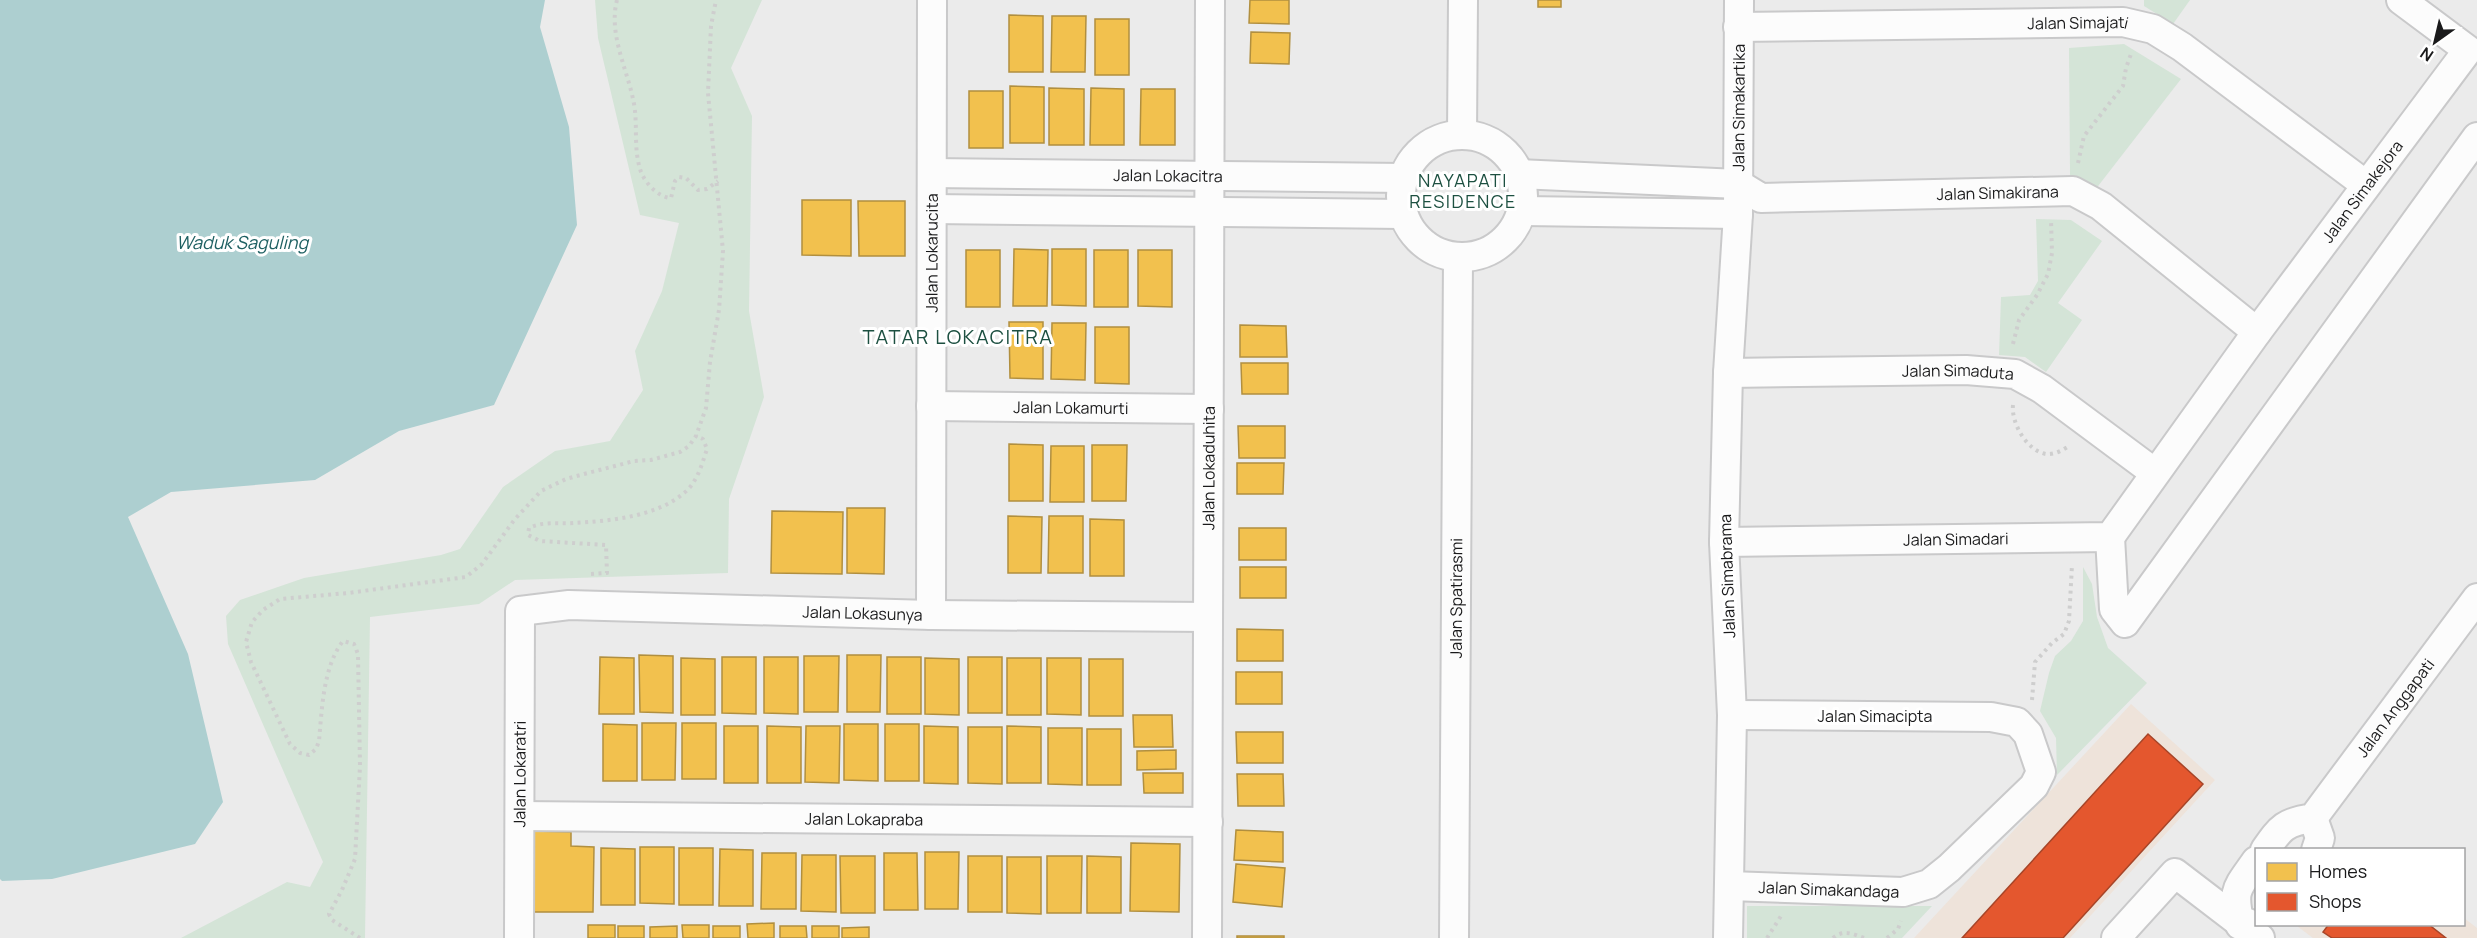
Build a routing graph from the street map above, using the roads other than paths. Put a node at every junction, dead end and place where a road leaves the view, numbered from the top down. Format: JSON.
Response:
{"nodes":[{"id":1,"x":932,"y":0,"type":"edge"},
{"id":2,"x":1210,"y":0,"type":"edge"},
{"id":3,"x":1463,"y":0,"type":"edge"},
{"id":4,"x":2401,"y":0,"type":"edge"},
{"id":5,"x":1738,"y":13,"type":"edge"},
{"id":6,"x":1462,"y":135,"type":"junction"},
{"id":7,"x":2477,"y":137,"type":"edge"},
{"id":8,"x":932,"y":173,"type":"junction"},
{"id":9,"x":1519,"y":174,"type":"junction"},
{"id":10,"x":1209,"y":175,"type":"junction"},
{"id":11,"x":1404,"y":178,"type":"junction"},
{"id":12,"x":2366,"y":185,"type":"junction"},
{"id":13,"x":1750,"y":191,"type":"junction"},
{"id":14,"x":932,"y":209,"type":"junction"},
{"id":15,"x":1209,"y":211,"type":"junction"},
{"id":16,"x":1521,"y":211,"type":"junction"},
{"id":17,"x":1402,"y":214,"type":"junction"},
{"id":18,"x":1737,"y":214,"type":"junction"},
{"id":19,"x":1458,"y":257,"type":"junction"},
{"id":20,"x":2257,"y":332,"type":"junction"},
{"id":21,"x":1728,"y":372,"type":"junction"},
{"id":22,"x":931,"y":406,"type":"junction"},
{"id":23,"x":1209,"y":409,"type":"junction"},
{"id":24,"x":2155,"y":473,"type":"junction"},
{"id":25,"x":2110,"y":537,"type":"junction"},
{"id":26,"x":1724,"y":542,"type":"junction"},
{"id":27,"x":2477,"y":598,"type":"edge"},
{"id":28,"x":520,"y":611,"type":"joint"},
{"id":29,"x":931,"y":615,"type":"junction"},
{"id":30,"x":1208,"y":616,"type":"junction"},
{"id":31,"x":1732,"y":715,"type":"junction"},
{"id":32,"x":520,"y":816,"type":"junction"},
{"id":33,"x":2313,"y":818,"type":"junction"},
{"id":34,"x":1208,"y":822,"type":"junction"},
{"id":35,"x":2266,"y":848,"type":"edge"},
{"id":36,"x":2316,"y":848,"type":"edge"},
{"id":37,"x":2255,"y":862,"type":"edge"},
{"id":38,"x":1929,"y":884,"type":"joint"},
{"id":39,"x":1729,"y":886,"type":"junction"},
{"id":40,"x":2249,"y":931,"type":"edge"},
{"id":41,"x":519,"y":938,"type":"edge"},
{"id":42,"x":1207,"y":938,"type":"edge"},
{"id":43,"x":1455,"y":938,"type":"edge"},
{"id":44,"x":1728,"y":938,"type":"edge"},
{"id":45,"x":2116,"y":938,"type":"edge"}],
"edges":[{"from":1,"to":8,"type":"street","name":"Jalan Lokarucita"},
{"from":2,"to":10,"type":"street","name":"Jalan Lokaduhita"},
{"from":3,"to":6,"type":"street"},
{"from":4,"to":12,"type":"street","name":"Jalan Simakejora"},
{"from":5,"to":12,"type":"street","name":"Jalan Simajati"},
{"from":5,"to":13,"type":"street","name":"Jalan Simakartika"},
{"from":6,"to":9,"type":"street"},
{"from":6,"to":11,"type":"street"},
{"from":7,"to":25,"type":"street"},
{"from":8,"to":10,"type":"street","name":"Jalan Lokacitra"},
{"from":8,"to":14,"type":"street","name":"Jalan Lokarucita"},
{"from":9,"to":13,"type":"street","name":"Jalan Simakirana"},
{"from":9,"to":16,"type":"street"},
{"from":10,"to":11,"type":"street","name":"Jalan Lokacitra"},
{"from":10,"to":15,"type":"street","name":"Jalan Lokaduhita"},
{"from":11,"to":17,"type":"street"},
{"from":12,"to":20,"type":"street","name":"Jalan Simakejora"},
{"from":13,"to":18,"type":"street","name":"Jalan Simakartika"},
{"from":13,"to":20,"type":"street","name":"Jalan Simakirana"},
{"from":14,"to":15,"type":"street"},
{"from":14,"to":22,"type":"street","name":"Jalan Lokarucita"},
{"from":15,"to":17,"type":"street"},
{"from":15,"to":23,"type":"street","name":"Jalan Lokaduhita"},
{"from":16,"to":18,"type":"street"},
{"from":16,"to":19,"type":"street"},
{"from":17,"to":19,"type":"street"},
{"from":18,"to":21,"type":"street","name":"Jalan Simabrama"},
{"from":19,"to":43,"type":"street","name":"Jalan Spatirasmi"},
{"from":20,"to":24,"type":"street","name":"Jalan Simakejora"},
{"from":21,"to":24,"type":"street","name":"Jalan Simaduta"},
{"from":21,"to":26,"type":"street","name":"Jalan Simabrama"},
{"from":22,"to":23,"type":"street","name":"Jalan Lokamurti"},
{"from":22,"to":29,"type":"street","name":"Jalan Lokarucita"},
{"from":23,"to":30,"type":"street","name":"Jalan Lokaduhita"},
{"from":24,"to":25,"type":"street"},
{"from":25,"to":26,"type":"street","name":"Jalan Simadari"},
{"from":26,"to":31,"type":"street","name":"Jalan Simabrama"},
{"from":27,"to":33,"type":"street","name":"Jalan Anggapati"},
{"from":28,"to":29,"type":"street","name":"Jalan Lokasunya"},
{"from":28,"to":32,"type":"street","name":"Jalan Lokaratri"},
{"from":29,"to":30,"type":"street","name":"Jalan Lokasunya"},
{"from":30,"to":34,"type":"street","name":"Jalan Lokaduhita"},
{"from":31,"to":38,"type":"street","name":"Jalan Simacipta"},
{"from":31,"to":39,"type":"street","name":"Jalan Simabrama"},
{"from":32,"to":34,"type":"street","name":"Jalan Lokapraba"},
{"from":32,"to":41,"type":"street","name":"Jalan Lokaratri"},
{"from":33,"to":35,"type":"street"},
{"from":33,"to":36,"type":"street"},
{"from":34,"to":42,"type":"street","name":"Jalan Lokaduhita"},
{"from":37,"to":40,"type":"street"},
{"from":38,"to":39,"type":"street","name":"Jalan Simakandaga"},
{"from":39,"to":44,"type":"street","name":"Jalan Simabrama"},
{"from":40,"to":45,"type":"street"}]}
